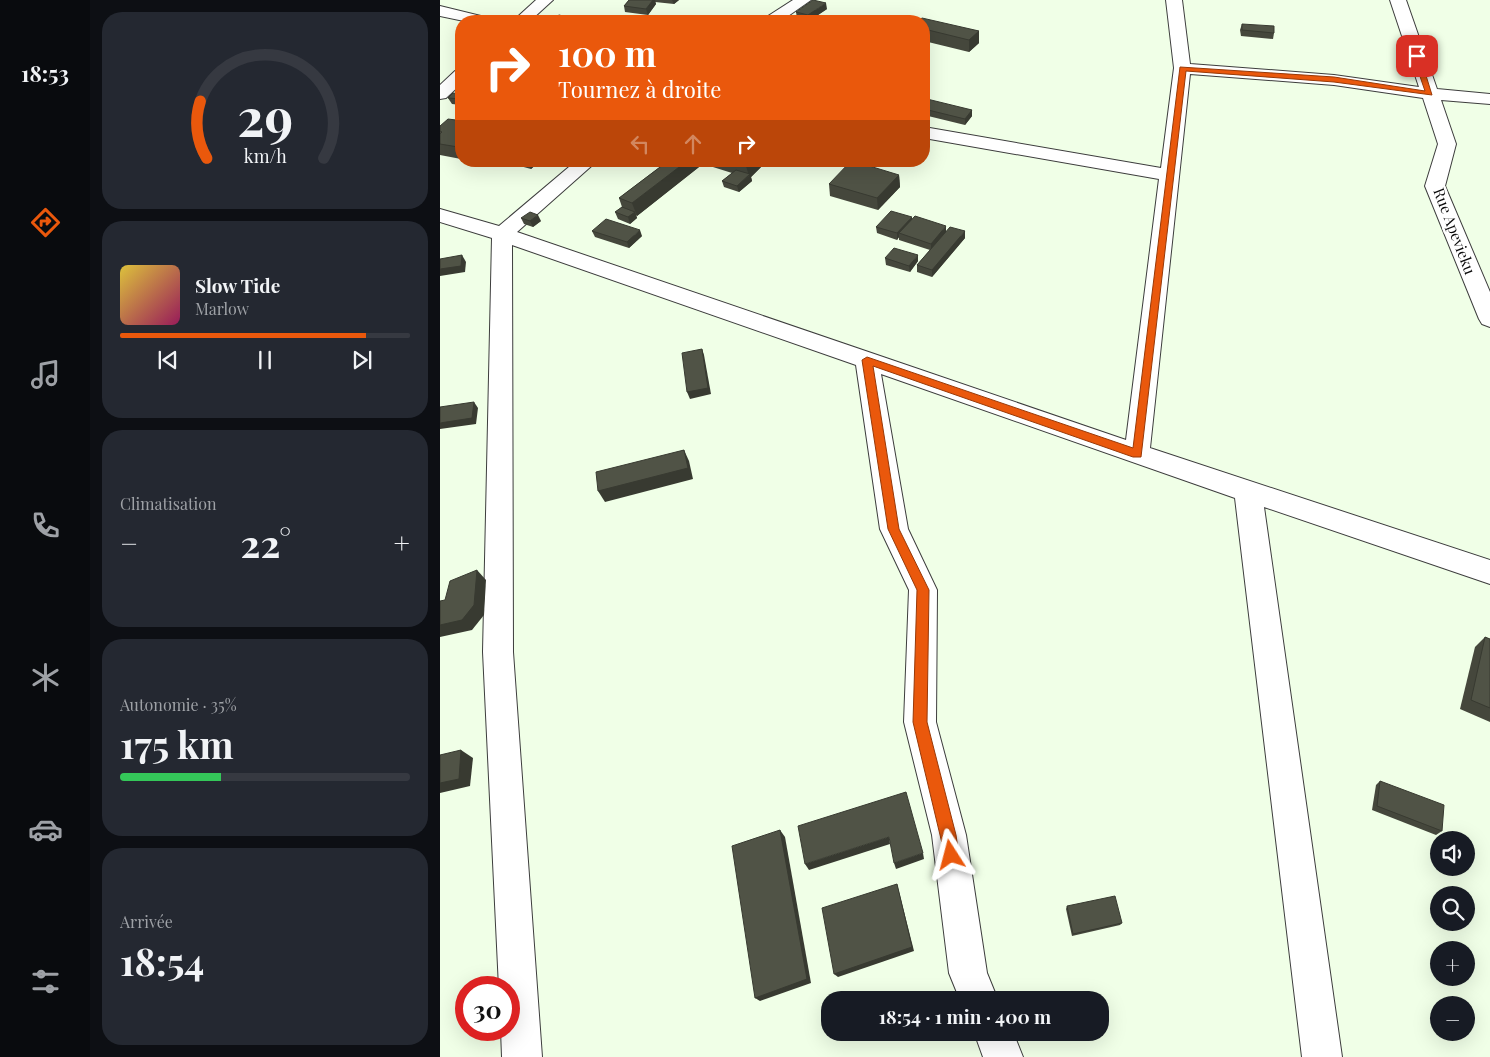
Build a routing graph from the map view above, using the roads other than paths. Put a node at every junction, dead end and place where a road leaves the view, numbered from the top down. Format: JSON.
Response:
{"nodes":[{"id":1,"x":545,"y":0,"type":"edge"},
{"id":2,"x":803,"y":0,"type":"edge"},
{"id":3,"x":1172,"y":0,"type":"edge"},
{"id":4,"x":1398,"y":0,"type":"edge"},
{"id":5,"x":440,"y":12,"type":"edge"},
{"id":6,"x":455,"y":15,"type":"edge"},
{"id":7,"x":528,"y":15,"type":"edge"},
{"id":8,"x":780,"y":15,"type":"edge"},
{"id":9,"x":1182,"y":68,"type":"junction"},
{"id":10,"x":455,"y":80,"type":"edge"},
{"id":11,"x":440,"y":94,"type":"edge"},
{"id":12,"x":1429,"y":94,"type":"junction"},
{"id":13,"x":1490,"y":99,"type":"edge"},
{"id":14,"x":930,"y":133,"type":"edge"},
{"id":15,"x":581,"y":167,"type":"edge"},
{"id":16,"x":1170,"y":175,"type":"junction"},
{"id":17,"x":440,"y":215,"type":"edge"},
{"id":18,"x":502,"y":234,"type":"junction"},
{"id":19,"x":1490,"y":319,"type":"edge"},
{"id":20,"x":867,"y":360,"type":"junction"},
{"id":21,"x":1137,"y":454,"type":"junction"},
{"id":22,"x":1248,"y":491,"type":"junction"},
{"id":23,"x":1490,"y":572,"type":"edge"},
{"id":24,"x":975,"y":991,"type":"edge"},
{"id":25,"x":997,"y":1041,"type":"edge"},
{"id":26,"x":522,"y":1057,"type":"edge"},
{"id":27,"x":1003,"y":1057,"type":"edge"},
{"id":28,"x":1322,"y":1057,"type":"edge"}],
"edges":[{"from":1,"to":7,"type":"street"},
{"from":2,"to":8,"type":"street"},
{"from":3,"to":9,"type":"street"},
{"from":4,"to":12,"type":"street","name":"Rue Apevieku"},
{"from":5,"to":6,"type":"street"},
{"from":9,"to":12,"type":"street"},
{"from":9,"to":16,"type":"street"},
{"from":10,"to":11,"type":"street"},
{"from":12,"to":13,"type":"street"},
{"from":12,"to":19,"type":"street","name":"Rue Apevieku"},
{"from":14,"to":16,"type":"street"},
{"from":15,"to":18,"type":"street"},
{"from":16,"to":21,"type":"street"},
{"from":17,"to":18,"type":"street"},
{"from":18,"to":20,"type":"street"},
{"from":18,"to":26,"type":"street"},
{"from":20,"to":21,"type":"street"},
{"from":20,"to":24,"type":"street"},
{"from":21,"to":22,"type":"street"},
{"from":22,"to":23,"type":"street"},
{"from":22,"to":28,"type":"street"},
{"from":25,"to":27,"type":"street"}]}
